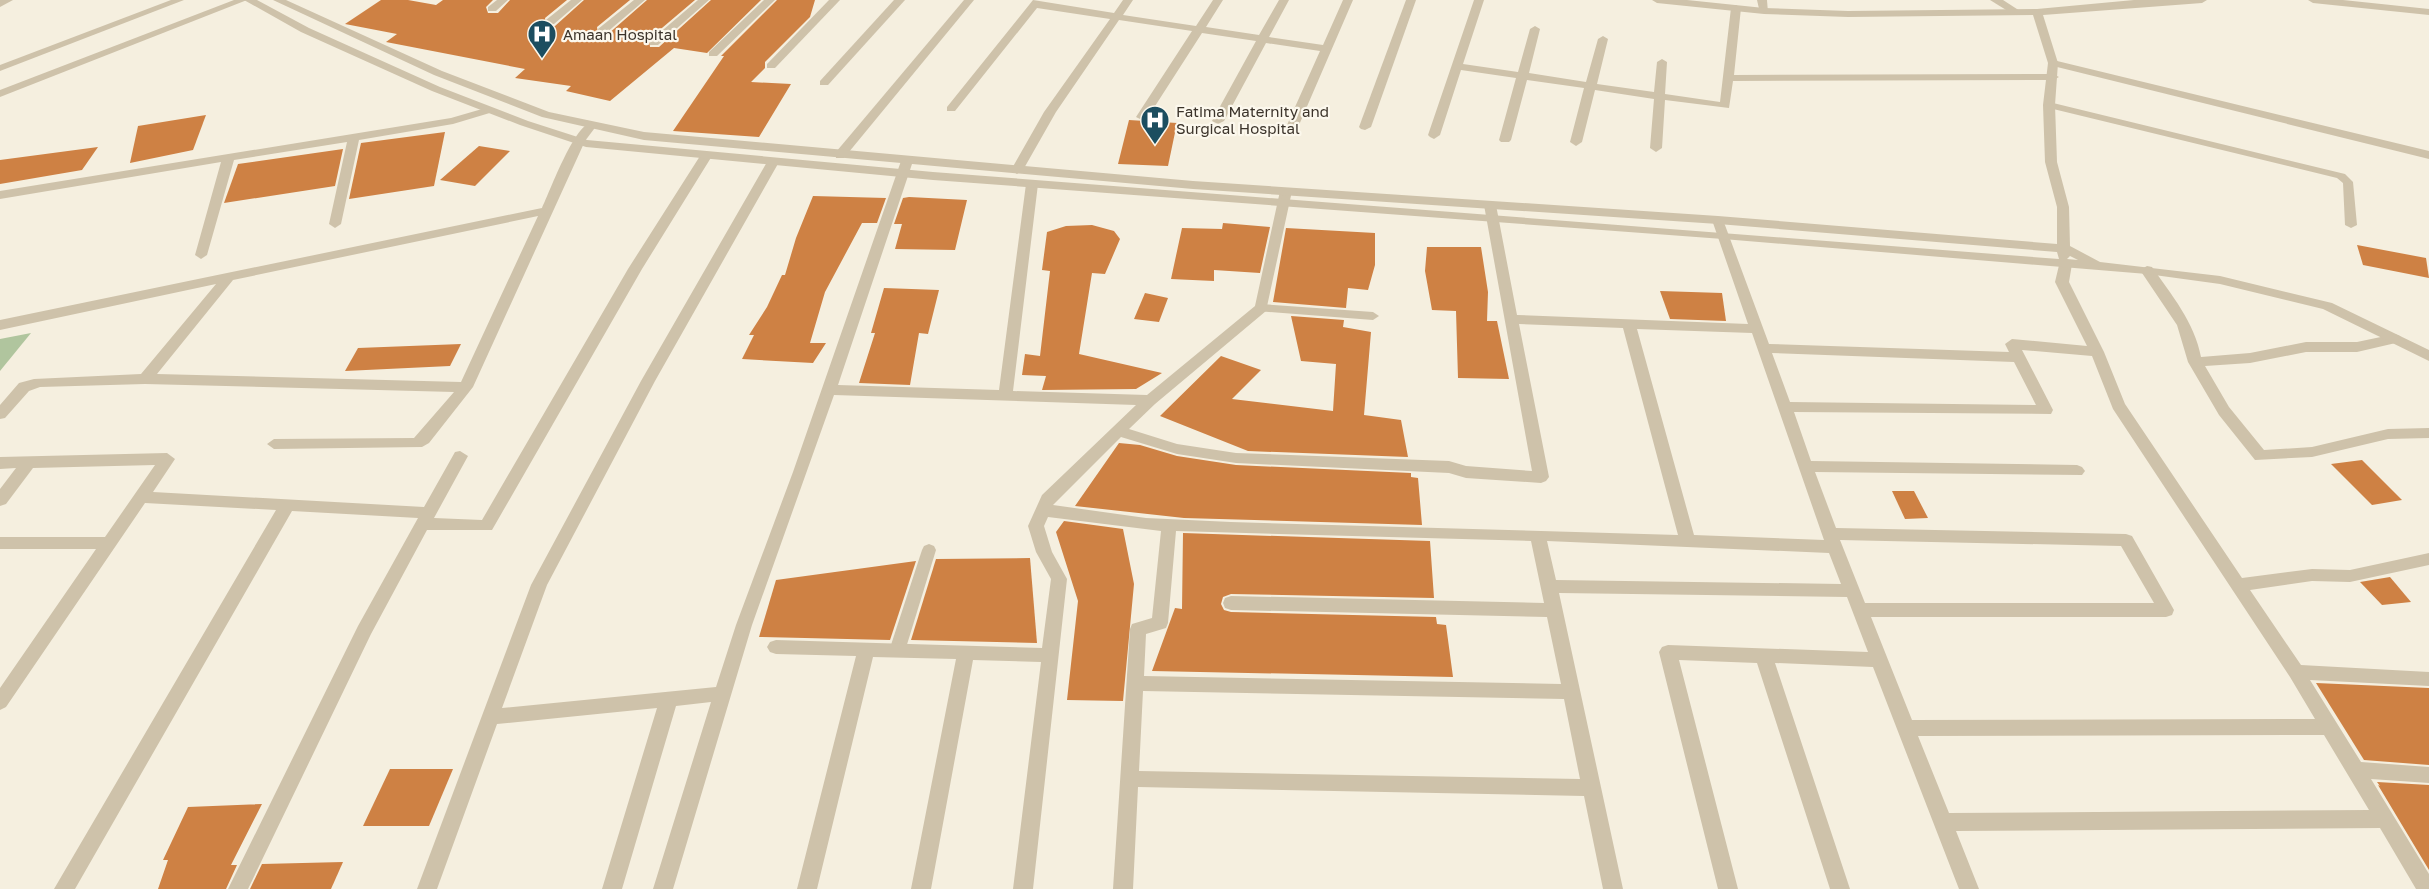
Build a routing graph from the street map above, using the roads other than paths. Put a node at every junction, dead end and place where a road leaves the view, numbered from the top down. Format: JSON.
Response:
{"nodes":[{"id":1,"x":8,"y":0,"type":"edge"},
{"id":2,"x":152,"y":0,"type":"edge"},
{"id":3,"x":178,"y":0,"type":"edge"},
{"id":4,"x":242,"y":0,"type":"edge"},
{"id":5,"x":249,"y":0,"type":"edge"},
{"id":6,"x":279,"y":0,"type":"edge"},
{"id":7,"x":503,"y":0,"type":"edge"},
{"id":8,"x":577,"y":0,"type":"edge"},
{"id":9,"x":640,"y":0,"type":"edge"},
{"id":10,"x":704,"y":0,"type":"edge"},
{"id":11,"x":770,"y":0,"type":"edge"},
{"id":12,"x":835,"y":0,"type":"edge"},
{"id":13,"x":900,"y":0,"type":"edge"},
{"id":14,"x":969,"y":0,"type":"edge"},
{"id":15,"x":1128,"y":0,"type":"edge"},
{"id":16,"x":1218,"y":0,"type":"edge"},
{"id":17,"x":1284,"y":0,"type":"edge"},
{"id":18,"x":1348,"y":0,"type":"edge"},
{"id":19,"x":1411,"y":0,"type":"edge"},
{"id":20,"x":1479,"y":0,"type":"edge"},
{"id":21,"x":1658,"y":0,"type":"edge"},
{"id":22,"x":1995,"y":0,"type":"edge"},
{"id":23,"x":2202,"y":0,"type":"edge"},
{"id":24,"x":2313,"y":0,"type":"edge"},
{"id":25,"x":1036,"y":2,"type":"edge"},
{"id":26,"x":0,"y":4,"type":"edge"},
{"id":27,"x":1763,"y":5,"type":"edge"},
{"id":28,"x":164,"y":6,"type":"junction"},
{"id":29,"x":1736,"y":8,"type":"junction"},
{"id":30,"x":492,"y":9,"type":"dead end"},
{"id":31,"x":2015,"y":12,"type":"junction"},
{"id":32,"x":2037,"y":12,"type":"junction"},
{"id":33,"x":2429,"y":12,"type":"edge"},
{"id":34,"x":1116,"y":17,"type":"junction"},
{"id":35,"x":550,"y":22,"type":"dead end"},
{"id":36,"x":1199,"y":29,"type":"junction"},
{"id":37,"x":1535,"y":29,"type":"dead end"},
{"id":38,"x":602,"y":31,"type":"dead end"},
{"id":39,"x":1263,"y":39,"type":"junction"},
{"id":40,"x":1603,"y":39,"type":"dead end"},
{"id":41,"x":654,"y":44,"type":"dead end"},
{"id":42,"x":1327,"y":49,"type":"junction"},
{"id":43,"x":713,"y":54,"type":"dead end"},
{"id":44,"x":1662,"y":62,"type":"dead end"},
{"id":45,"x":2054,"y":63,"type":"junction"},
{"id":46,"x":771,"y":66,"type":"dead end"},
{"id":47,"x":1457,"y":66,"type":"junction"},
{"id":48,"x":0,"y":68,"type":"edge"},
{"id":49,"x":1523,"y":76,"type":"junction"},
{"id":50,"x":2053,"y":77,"type":"junction"},
{"id":51,"x":1730,"y":78,"type":"junction"},
{"id":52,"x":824,"y":83,"type":"dead end"},
{"id":53,"x":1590,"y":86,"type":"junction"},
{"id":54,"x":0,"y":94,"type":"edge"},
{"id":55,"x":1660,"y":96,"type":"junction"},
{"id":56,"x":2049,"y":105,"type":"junction"},
{"id":57,"x":951,"y":109,"type":"dead end"},
{"id":58,"x":489,"y":110,"type":"junction"},
{"id":59,"x":1143,"y":117,"type":"dead end"},
{"id":60,"x":1218,"y":121,"type":"dead end"},
{"id":61,"x":591,"y":125,"type":"junction"},
{"id":62,"x":1293,"y":125,"type":"dead end"},
{"id":63,"x":1365,"y":127,"type":"dead end"},
{"id":64,"x":1434,"y":135,"type":"dead end"},
{"id":65,"x":354,"y":136,"type":"junction"},
{"id":66,"x":579,"y":141,"type":"junction"},
{"id":67,"x":1505,"y":141,"type":"dead end"},
{"id":68,"x":1576,"y":142,"type":"dead end"},
{"id":69,"x":1656,"y":148,"type":"dead end"},
{"id":70,"x":840,"y":155,"type":"junction"},
{"id":71,"x":2429,"y":155,"type":"edge"},
{"id":72,"x":706,"y":156,"type":"junction"},
{"id":73,"x":229,"y":157,"type":"junction"},
{"id":74,"x":773,"y":162,"type":"junction"},
{"id":75,"x":905,"y":167,"type":"junction"},
{"id":76,"x":1017,"y":170,"type":"junction"},
{"id":77,"x":1032,"y":184,"type":"junction"},
{"id":78,"x":0,"y":195,"type":"edge"},
{"id":79,"x":1284,"y":197,"type":"junction"},
{"id":80,"x":546,"y":211,"type":"junction"},
{"id":81,"x":1492,"y":211,"type":"junction"},
{"id":82,"x":335,"y":224,"type":"dead end"},
{"id":83,"x":2351,"y":225,"type":"dead end"},
{"id":84,"x":1720,"y":227,"type":"junction"},
{"id":85,"x":201,"y":255,"type":"dead end"},
{"id":86,"x":2064,"y":256,"type":"junction"},
{"id":87,"x":2147,"y":270,"type":"junction"},
{"id":88,"x":229,"y":277,"type":"junction"},
{"id":89,"x":1261,"y":308,"type":"junction"},
{"id":90,"x":1373,"y":316,"type":"dead end"},
{"id":91,"x":1511,"y":319,"type":"junction"},
{"id":92,"x":1629,"y":324,"type":"junction"},
{"id":93,"x":0,"y":325,"type":"edge"},
{"id":94,"x":1756,"y":329,"type":"junction"},
{"id":95,"x":2395,"y":339,"type":"junction"},
{"id":96,"x":1763,"y":348,"type":"junction"},
{"id":97,"x":2097,"y":352,"type":"junction"},
{"id":98,"x":2429,"y":356,"type":"edge"},
{"id":99,"x":2019,"y":357,"type":"junction"},
{"id":100,"x":2195,"y":362,"type":"junction"},
{"id":101,"x":145,"y":379,"type":"junction"},
{"id":102,"x":466,"y":387,"type":"junction"},
{"id":103,"x":828,"y":390,"type":"junction"},
{"id":104,"x":1005,"y":396,"type":"junction"},
{"id":105,"x":1150,"y":400,"type":"junction"},
{"id":106,"x":1784,"y":407,"type":"junction"},
{"id":107,"x":0,"y":414,"type":"edge"},
{"id":108,"x":1118,"y":431,"type":"junction"},
{"id":109,"x":2429,"y":433,"type":"edge"},
{"id":110,"x":274,"y":444,"type":"dead end"},
{"id":111,"x":459,"y":456,"type":"dead end"},
{"id":112,"x":27,"y":463,"type":"junction"},
{"id":113,"x":0,"y":464,"type":"edge"},
{"id":114,"x":1805,"y":466,"type":"junction"},
{"id":115,"x":2077,"y":471,"type":"dead end"},
{"id":116,"x":141,"y":497,"type":"junction"},
{"id":117,"x":0,"y":500,"type":"edge"},
{"id":118,"x":287,"y":506,"type":"junction"},
{"id":119,"x":1043,"y":510,"type":"junction"},
{"id":120,"x":425,"y":519,"type":"junction"},
{"id":121,"x":1169,"y":525,"type":"junction"},
{"id":122,"x":1538,"y":535,"type":"junction"},
{"id":123,"x":1832,"y":540,"type":"junction"},
{"id":124,"x":1688,"y":541,"type":"junction"},
{"id":125,"x":0,"y":543,"type":"edge"},
{"id":126,"x":109,"y":543,"type":"junction"},
{"id":127,"x":928,"y":550,"type":"dead end"},
{"id":128,"x":2429,"y":559,"type":"edge"},
{"id":129,"x":2238,"y":585,"type":"junction"},
{"id":130,"x":1549,"y":586,"type":"junction"},
{"id":131,"x":1852,"y":591,"type":"junction"},
{"id":132,"x":1231,"y":603,"type":"dead end"},
{"id":133,"x":1554,"y":610,"type":"junction"},
{"id":134,"x":1859,"y":610,"type":"junction"},
{"id":135,"x":776,"y":647,"type":"dead end"},
{"id":136,"x":866,"y":650,"type":"junction"},
{"id":137,"x":897,"y":651,"type":"junction"},
{"id":138,"x":966,"y":653,"type":"junction"},
{"id":139,"x":1051,"y":655,"type":"junction"},
{"id":140,"x":1764,"y":656,"type":"junction"},
{"id":141,"x":1879,"y":660,"type":"junction"},
{"id":142,"x":2296,"y":672,"type":"junction"},
{"id":143,"x":2429,"y":679,"type":"edge"},
{"id":144,"x":1136,"y":683,"type":"junction"},
{"id":145,"x":1571,"y":692,"type":"junction"},
{"id":146,"x":721,"y":694,"type":"junction"},
{"id":147,"x":669,"y":699,"type":"junction"},
{"id":148,"x":0,"y":702,"type":"edge"},
{"id":149,"x":492,"y":717,"type":"junction"},
{"id":150,"x":2328,"y":727,"type":"junction"},
{"id":151,"x":1905,"y":728,"type":"junction"},
{"id":152,"x":2354,"y":770,"type":"junction"},
{"id":153,"x":2429,"y":775,"type":"edge"},
{"id":154,"x":1130,"y":779,"type":"junction"},
{"id":155,"x":1592,"y":788,"type":"junction"},
{"id":156,"x":2384,"y":819,"type":"junction"},
{"id":157,"x":1942,"y":822,"type":"junction"},
{"id":158,"x":64,"y":889,"type":"edge"},
{"id":159,"x":238,"y":889,"type":"edge"},
{"id":160,"x":427,"y":889,"type":"edge"},
{"id":161,"x":612,"y":889,"type":"edge"},
{"id":162,"x":663,"y":889,"type":"edge"},
{"id":163,"x":807,"y":889,"type":"edge"},
{"id":164,"x":921,"y":889,"type":"edge"},
{"id":165,"x":1023,"y":889,"type":"edge"},
{"id":166,"x":1123,"y":889,"type":"edge"},
{"id":167,"x":1613,"y":889,"type":"edge"},
{"id":168,"x":1728,"y":889,"type":"edge"},
{"id":169,"x":1840,"y":889,"type":"edge"},
{"id":170,"x":1968,"y":889,"type":"edge"},
{"id":171,"x":2427,"y":889,"type":"edge"}],
"edges":[{"from":1,"to":26,"type":"lane"},
{"from":2,"to":28,"type":"lane"},
{"from":3,"to":28,"type":"lane"},
{"from":4,"to":54,"type":"lane"},
{"from":5,"to":58,"type":"street"},
{"from":6,"to":61,"type":"street"},
{"from":7,"to":30,"type":"street"},
{"from":8,"to":35,"type":"street"},
{"from":9,"to":38,"type":"street"},
{"from":10,"to":41,"type":"street"},
{"from":11,"to":43,"type":"street"},
{"from":12,"to":46,"type":"street"},
{"from":13,"to":52,"type":"street"},
{"from":14,"to":70,"type":"street"},
{"from":15,"to":34,"type":"street"},
{"from":16,"to":36,"type":"street"},
{"from":17,"to":39,"type":"street"},
{"from":18,"to":42,"type":"street"},
{"from":19,"to":63,"type":"street"},
{"from":20,"to":47,"type":"street"},
{"from":21,"to":29,"type":"street"},
{"from":22,"to":31,"type":"street"},
{"from":23,"to":32,"type":"street"},
{"from":24,"to":33,"type":"street"},
{"from":25,"to":34,"type":"street"},
{"from":25,"to":57,"type":"street"},
{"from":27,"to":29,"type":"street"},
{"from":27,"to":31,"type":"street"},
{"from":28,"to":48,"type":"lane"},
{"from":29,"to":51,"type":"street"},
{"from":31,"to":32,"type":"street"},
{"from":32,"to":45,"type":"street"},
{"from":34,"to":36,"type":"street"},
{"from":34,"to":76,"type":"street"},
{"from":36,"to":39,"type":"street"},
{"from":36,"to":59,"type":"street"},
{"from":37,"to":49,"type":"street"},
{"from":39,"to":42,"type":"street"},
{"from":39,"to":60,"type":"street"},
{"from":40,"to":53,"type":"street"},
{"from":42,"to":62,"type":"street"},
{"from":44,"to":55,"type":"street"},
{"from":45,"to":50,"type":"street"},
{"from":45,"to":71,"type":"street"},
{"from":47,"to":49,"type":"street"},
{"from":47,"to":64,"type":"street"},
{"from":49,"to":53,"type":"street"},
{"from":49,"to":67,"type":"street"},
{"from":50,"to":51,"type":"street"},
{"from":50,"to":56,"type":"street"},
{"from":51,"to":55,"type":"street"},
{"from":53,"to":55,"type":"street"},
{"from":53,"to":68,"type":"street"},
{"from":55,"to":69,"type":"street"},
{"from":56,"to":83,"type":"lane"},
{"from":56,"to":86,"type":"street"},
{"from":58,"to":65,"type":"street"},
{"from":58,"to":66,"type":"street"},
{"from":61,"to":66,"type":"street"},
{"from":61,"to":70,"type":"street"},
{"from":65,"to":73,"type":"street"},
{"from":65,"to":82,"type":"street"},
{"from":66,"to":72,"type":"street"},
{"from":66,"to":80,"type":"street"},
{"from":70,"to":75,"type":"street"},
{"from":72,"to":74,"type":"street"},
{"from":72,"to":120,"type":"street"},
{"from":73,"to":78,"type":"street"},
{"from":73,"to":85,"type":"street"},
{"from":74,"to":75,"type":"street"},
{"from":74,"to":149,"type":"street"},
{"from":75,"to":76,"type":"street"},
{"from":75,"to":77,"type":"street"},
{"from":75,"to":103,"type":"street"},
{"from":76,"to":79,"type":"street"},
{"from":77,"to":79,"type":"street"},
{"from":77,"to":104,"type":"street"},
{"from":79,"to":81,"type":"street"},
{"from":79,"to":89,"type":"street"},
{"from":80,"to":88,"type":"street"},
{"from":80,"to":102,"type":"street"},
{"from":81,"to":84,"type":"street"},
{"from":81,"to":91,"type":"street"},
{"from":84,"to":86,"type":"street"},
{"from":84,"to":94,"type":"street"},
{"from":86,"to":87,"type":"street"},
{"from":86,"to":97,"type":"street"},
{"from":87,"to":95,"type":"street"},
{"from":87,"to":100,"type":"street"},
{"from":88,"to":93,"type":"street"},
{"from":88,"to":101,"type":"street"},
{"from":89,"to":90,"type":"lane"},
{"from":89,"to":105,"type":"street"},
{"from":91,"to":92,"type":"street"},
{"from":91,"to":108,"type":"street"},
{"from":92,"to":94,"type":"street"},
{"from":92,"to":124,"type":"street"},
{"from":94,"to":96,"type":"street"},
{"from":95,"to":98,"type":"street"},
{"from":95,"to":100,"type":"street"},
{"from":96,"to":99,"type":"street"},
{"from":96,"to":106,"type":"street"},
{"from":97,"to":99,"type":"street"},
{"from":97,"to":129,"type":"street"},
{"from":99,"to":106,"type":"street"},
{"from":100,"to":109,"type":"street"},
{"from":101,"to":102,"type":"street"},
{"from":101,"to":107,"type":"street"},
{"from":102,"to":110,"type":"street"},
{"from":103,"to":104,"type":"street"},
{"from":103,"to":146,"type":"street"},
{"from":104,"to":105,"type":"street"},
{"from":105,"to":108,"type":"street"},
{"from":106,"to":114,"type":"street"},
{"from":108,"to":119,"type":"street"},
{"from":111,"to":120,"type":"street"},
{"from":112,"to":113,"type":"street"},
{"from":112,"to":116,"type":"street"},
{"from":112,"to":117,"type":"street"},
{"from":114,"to":115,"type":"street"},
{"from":114,"to":123,"type":"street"},
{"from":116,"to":118,"type":"street"},
{"from":116,"to":126,"type":"street"},
{"from":118,"to":120,"type":"street"},
{"from":118,"to":158,"type":"street"},
{"from":119,"to":121,"type":"street"},
{"from":119,"to":139,"type":"street"},
{"from":120,"to":159,"type":"street"},
{"from":121,"to":122,"type":"street"},
{"from":121,"to":144,"type":"street"},
{"from":122,"to":124,"type":"street"},
{"from":122,"to":130,"type":"street"},
{"from":123,"to":124,"type":"street"},
{"from":123,"to":131,"type":"street"},
{"from":123,"to":134,"type":"street"},
{"from":125,"to":126,"type":"street"},
{"from":126,"to":148,"type":"street"},
{"from":127,"to":137,"type":"lane"},
{"from":128,"to":129,"type":"street"},
{"from":129,"to":142,"type":"street"},
{"from":130,"to":131,"type":"street"},
{"from":130,"to":133,"type":"street"},
{"from":131,"to":134,"type":"street"},
{"from":132,"to":133,"type":"street"},
{"from":133,"to":145,"type":"street"},
{"from":134,"to":141,"type":"street"},
{"from":135,"to":136,"type":"street"},
{"from":136,"to":137,"type":"street"},
{"from":136,"to":163,"type":"street"},
{"from":137,"to":138,"type":"street"},
{"from":138,"to":139,"type":"street"},
{"from":138,"to":164,"type":"street"},
{"from":139,"to":165,"type":"street"},
{"from":140,"to":141,"type":"street"},
{"from":140,"to":168,"type":"street"},
{"from":140,"to":169,"type":"street"},
{"from":141,"to":151,"type":"street"},
{"from":142,"to":143,"type":"street"},
{"from":142,"to":150,"type":"street"},
{"from":144,"to":145,"type":"street"},
{"from":144,"to":154,"type":"street"},
{"from":145,"to":155,"type":"street"},
{"from":146,"to":147,"type":"street"},
{"from":146,"to":162,"type":"street"},
{"from":147,"to":149,"type":"street"},
{"from":147,"to":161,"type":"street"},
{"from":149,"to":160,"type":"street"},
{"from":150,"to":151,"type":"street"},
{"from":150,"to":152,"type":"street"},
{"from":151,"to":157,"type":"street"},
{"from":152,"to":153,"type":"street"},
{"from":152,"to":156,"type":"street"},
{"from":154,"to":155,"type":"street"},
{"from":154,"to":166,"type":"street"},
{"from":155,"to":167,"type":"street"},
{"from":156,"to":157,"type":"street"},
{"from":156,"to":171,"type":"street"},
{"from":157,"to":170,"type":"street"}]}
